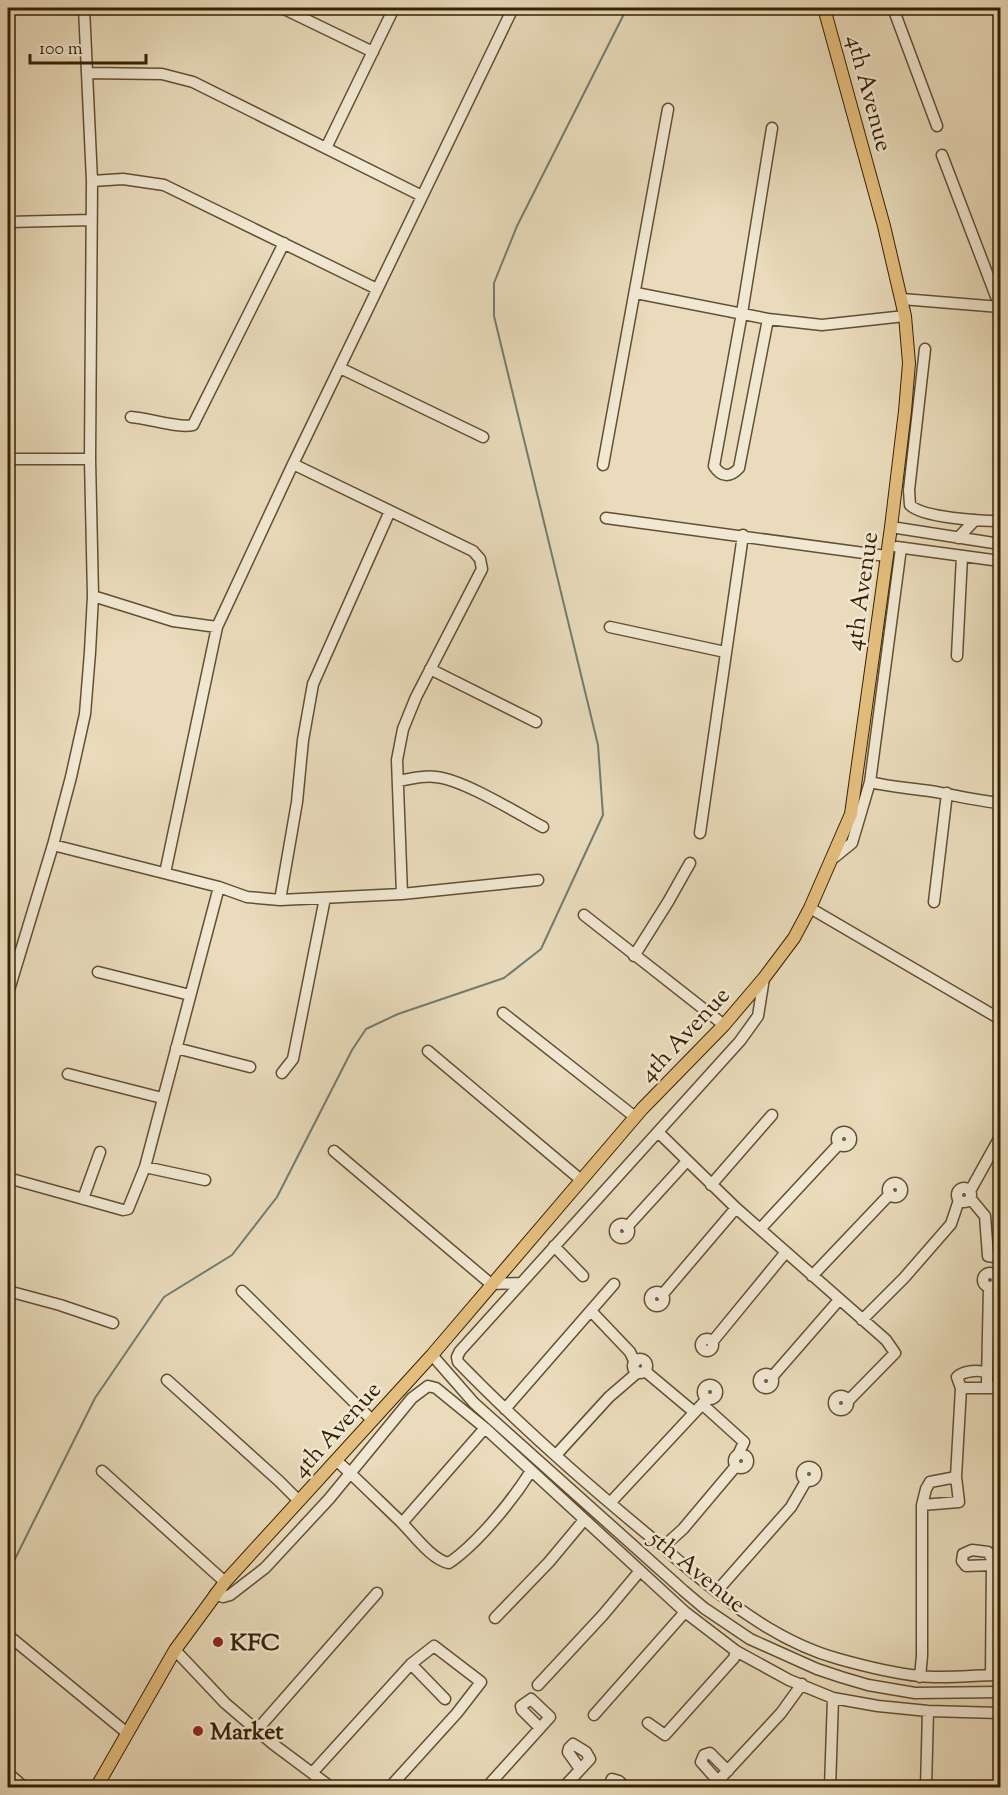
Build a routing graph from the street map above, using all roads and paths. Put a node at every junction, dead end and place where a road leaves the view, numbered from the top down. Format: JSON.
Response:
{"nodes":[{"id":1,"x":84,"y":8,"type":"edge"},
{"id":2,"x":282,"y":8,"type":"edge"},
{"id":3,"x":394,"y":8,"type":"edge"},
{"id":4,"x":513,"y":8,"type":"edge"},
{"id":5,"x":824,"y":8,"type":"edge"},
{"id":6,"x":893,"y":8,"type":"edge"},
{"id":7,"x":373,"y":52,"type":"junction"},
{"id":8,"x":87,"y":73,"type":"junction"},
{"id":9,"x":668,"y":109,"type":"dead end"},
{"id":10,"x":937,"y":126,"type":"dead end"},
{"id":11,"x":772,"y":128,"type":"dead end"},
{"id":12,"x":326,"y":148,"type":"junction"},
{"id":13,"x":942,"y":155,"type":"dead end"},
{"id":14,"x":92,"y":181,"type":"junction"},
{"id":15,"x":422,"y":196,"type":"junction"},
{"id":16,"x":91,"y":220,"type":"junction"},
{"id":17,"x":8,"y":222,"type":"edge"},
{"id":18,"x":284,"y":243,"type":"junction"},
{"id":19,"x":377,"y":289,"type":"junction"},
{"id":20,"x":636,"y":293,"type":"junction"},
{"id":21,"x":902,"y":299,"type":"junction"},
{"id":22,"x":1000,"y":307,"type":"edge"},
{"id":23,"x":742,"y":314,"type":"junction"},
{"id":24,"x":905,"y":316,"type":"junction"},
{"id":25,"x":768,"y":319,"type":"junction"},
{"id":26,"x":925,"y":349,"type":"dead end"},
{"id":27,"x":340,"y":368,"type":"junction"},
{"id":28,"x":131,"y":417,"type":"dead end"},
{"id":29,"x":483,"y":437,"type":"dead end"},
{"id":30,"x":8,"y":459,"type":"edge"},
{"id":31,"x":90,"y":459,"type":"junction"},
{"id":32,"x":293,"y":464,"type":"junction"},
{"id":33,"x":603,"y":465,"type":"dead end"},
{"id":34,"x":390,"y":510,"type":"junction"},
{"id":35,"x":606,"y":518,"type":"dead end"},
{"id":36,"x":975,"y":520,"type":"junction"},
{"id":37,"x":1000,"y":521,"type":"edge"},
{"id":38,"x":891,"y":527,"type":"junction"},
{"id":39,"x":743,"y":535,"type":"junction"},
{"id":40,"x":958,"y":538,"type":"junction"},
{"id":41,"x":1000,"y":544,"type":"edge"},
{"id":42,"x":901,"y":548,"type":"junction"},
{"id":43,"x":887,"y":551,"type":"junction"},
{"id":44,"x":962,"y":556,"type":"junction"},
{"id":45,"x":1000,"y":561,"type":"edge"},
{"id":46,"x":93,"y":596,"type":"junction"},
{"id":47,"x":217,"y":627,"type":"junction"},
{"id":48,"x":610,"y":627,"type":"dead end"},
{"id":49,"x":725,"y":652,"type":"junction"},
{"id":50,"x":957,"y":656,"type":"dead end"},
{"id":51,"x":430,"y":669,"type":"junction"},
{"id":52,"x":536,"y":722,"type":"dead end"},
{"id":53,"x":398,"y":781,"type":"junction"},
{"id":54,"x":870,"y":782,"type":"junction"},
{"id":55,"x":1000,"y":792,"type":"edge"},
{"id":56,"x":947,"y":794,"type":"junction"},
{"id":57,"x":1000,"y":803,"type":"edge"},
{"id":58,"x":543,"y":827,"type":"dead end"},
{"id":59,"x":700,"y":833,"type":"dead end"},
{"id":60,"x":53,"y":845,"type":"junction"},
{"id":61,"x":831,"y":860,"type":"junction"},
{"id":62,"x":690,"y":862,"type":"dead end"},
{"id":63,"x":165,"y":873,"type":"junction"},
{"id":64,"x":538,"y":880,"type":"dead end"},
{"id":65,"x":219,"y":887,"type":"junction"},
{"id":66,"x":402,"y":894,"type":"junction"},
{"id":67,"x":325,"y":898,"type":"junction"},
{"id":68,"x":280,"y":900,"type":"junction"},
{"id":69,"x":934,"y":902,"type":"dead end"},
{"id":70,"x":810,"y":908,"type":"junction"},
{"id":71,"x":584,"y":915,"type":"dead end"},
{"id":72,"x":1000,"y":920,"type":"edge"},
{"id":73,"x":634,"y":956,"type":"junction"},
{"id":74,"x":98,"y":972,"type":"dead end"},
{"id":75,"x":764,"y":978,"type":"junction"},
{"id":76,"x":8,"y":993,"type":"edge"},
{"id":77,"x":190,"y":995,"type":"junction"},
{"id":78,"x":503,"y":1013,"type":"dead end"},
{"id":79,"x":1000,"y":1019,"type":"edge"},
{"id":80,"x":724,"y":1025,"type":"junction"},
{"id":81,"x":176,"y":1048,"type":"junction"},
{"id":82,"x":428,"y":1051,"type":"dead end"},
{"id":83,"x":250,"y":1067,"type":"dead end"},
{"id":84,"x":282,"y":1073,"type":"dead end"},
{"id":85,"x":68,"y":1074,"type":"dead end"},
{"id":86,"x":162,"y":1098,"type":"junction"},
{"id":87,"x":772,"y":1115,"type":"dead end"},
{"id":88,"x":635,"y":1117,"type":"junction"},
{"id":89,"x":658,"y":1132,"type":"junction"},
{"id":90,"x":1000,"y":1137,"type":"edge"},
{"id":91,"x":839,"y":1144,"type":"dead end"},
{"id":92,"x":334,"y":1151,"type":"dead end"},
{"id":93,"x":100,"y":1152,"type":"dead end"},
{"id":94,"x":687,"y":1161,"type":"junction"},
{"id":95,"x":145,"y":1167,"type":"junction"},
{"id":96,"x":8,"y":1178,"type":"edge"},
{"id":97,"x":205,"y":1180,"type":"dead end"},
{"id":98,"x":581,"y":1180,"type":"junction"},
{"id":99,"x":711,"y":1185,"type":"junction"},
{"id":100,"x":890,"y":1194,"type":"dead end"},
{"id":101,"x":966,"y":1196,"type":"junction"},
{"id":102,"x":83,"y":1199,"type":"junction"},
{"id":103,"x":736,"y":1208,"type":"junction"},
{"id":104,"x":627,"y":1227,"type":"dead end"},
{"id":105,"x":761,"y":1228,"type":"junction"},
{"id":106,"x":554,"y":1246,"type":"junction"},
{"id":107,"x":786,"y":1252,"type":"junction"},
{"id":108,"x":1000,"y":1258,"type":"edge"},
{"id":109,"x":583,"y":1276,"type":"dead end"},
{"id":110,"x":812,"y":1276,"type":"junction"},
{"id":111,"x":521,"y":1283,"type":"junction"},
{"id":112,"x":491,"y":1284,"type":"junction"},
{"id":113,"x":614,"y":1284,"type":"dead end"},
{"id":114,"x":989,"y":1287,"type":"dead end"},
{"id":115,"x":8,"y":1291,"type":"edge"},
{"id":116,"x":242,"y":1291,"type":"dead end"},
{"id":117,"x":662,"y":1295,"type":"dead end"},
{"id":118,"x":839,"y":1300,"type":"junction"},
{"id":119,"x":591,"y":1311,"type":"junction"},
{"id":120,"x":862,"y":1320,"type":"junction"},
{"id":121,"x":112,"y":1323,"type":"dead end"},
{"id":122,"x":713,"y":1341,"type":"dead end"},
{"id":123,"x":432,"y":1355,"type":"junction"},
{"id":124,"x":639,"y":1369,"type":"junction"},
{"id":125,"x":987,"y":1372,"type":"junction"},
{"id":126,"x":772,"y":1377,"type":"dead end"},
{"id":127,"x":167,"y":1380,"type":"dead end"},
{"id":128,"x":961,"y":1388,"type":"junction"},
{"id":129,"x":996,"y":1388,"type":"edge"},
{"id":130,"x":848,"y":1401,"type":"dead end"},
{"id":131,"x":474,"y":1403,"type":"junction"},
{"id":132,"x":386,"y":1404,"type":"junction"},
{"id":133,"x":701,"y":1405,"type":"junction"},
{"id":134,"x":503,"y":1408,"type":"junction"},
{"id":135,"x":372,"y":1420,"type":"junction"},
{"id":136,"x":498,"y":1422,"type":"junction"},
{"id":137,"x":390,"y":1426,"type":"junction"},
{"id":138,"x":485,"y":1428,"type":"junction"},
{"id":139,"x":348,"y":1448,"type":"junction"},
{"id":140,"x":511,"y":1453,"type":"junction"},
{"id":141,"x":556,"y":1455,"type":"junction"},
{"id":142,"x":337,"y":1461,"type":"junction"},
{"id":143,"x":361,"y":1461,"type":"junction"},
{"id":144,"x":102,"y":1471,"type":"dead end"},
{"id":145,"x":531,"y":1471,"type":"junction"},
{"id":146,"x":351,"y":1474,"type":"junction"},
{"id":147,"x":956,"y":1477,"type":"junction"},
{"id":148,"x":807,"y":1481,"type":"dead end"},
{"id":149,"x":299,"y":1502,"type":"junction"},
{"id":150,"x":610,"y":1503,"type":"junction"},
{"id":151,"x":922,"y":1504,"type":"junction"},
{"id":152,"x":584,"y":1521,"type":"junction"},
{"id":153,"x":402,"y":1523,"type":"junction"},
{"id":154,"x":663,"y":1547,"type":"junction"},
{"id":155,"x":992,"y":1565,"type":"dead end"},
{"id":156,"x":639,"y":1572,"type":"junction"},
{"id":157,"x":225,"y":1582,"type":"junction"},
{"id":158,"x":717,"y":1591,"type":"junction"},
{"id":159,"x":376,"y":1593,"type":"dead end"},
{"id":160,"x":215,"y":1594,"type":"junction"},
{"id":161,"x":684,"y":1612,"type":"junction"},
{"id":162,"x":495,"y":1618,"type":"dead end"},
{"id":163,"x":9,"y":1636,"type":"dead end"},
{"id":164,"x":176,"y":1650,"type":"junction"},
{"id":165,"x":736,"y":1651,"type":"junction"},
{"id":166,"x":411,"y":1665,"type":"junction"},
{"id":167,"x":996,"y":1675,"type":"edge"},
{"id":168,"x":920,"y":1677,"type":"junction"},
{"id":169,"x":802,"y":1684,"type":"junction"},
{"id":170,"x":538,"y":1685,"type":"dead end"},
{"id":171,"x":1000,"y":1692,"type":"edge"},
{"id":172,"x":833,"y":1698,"type":"junction"},
{"id":173,"x":445,"y":1699,"type":"dead end"},
{"id":174,"x":928,"y":1711,"type":"junction"},
{"id":175,"x":1000,"y":1713,"type":"edge"},
{"id":176,"x":594,"y":1715,"type":"dead end"},
{"id":177,"x":648,"y":1723,"type":"dead end"},
{"id":178,"x":540,"y":1728,"type":"dead end"},
{"id":179,"x":256,"y":1730,"type":"junction"},
{"id":180,"x":127,"y":1733,"type":"junction"},
{"id":181,"x":580,"y":1769,"type":"dead end"},
{"id":182,"x":728,"y":1771,"type":"dead end"},
{"id":183,"x":314,"y":1772,"type":"junction"},
{"id":184,"x":8,"y":1773,"type":"edge"},
{"id":185,"x":25,"y":1788,"type":"edge"},
{"id":186,"x":96,"y":1788,"type":"edge"},
{"id":187,"x":332,"y":1788,"type":"edge"},
{"id":188,"x":389,"y":1788,"type":"edge"},
{"id":189,"x":486,"y":1788,"type":"edge"},
{"id":190,"x":562,"y":1788,"type":"edge"},
{"id":191,"x":608,"y":1788,"type":"edge"},
{"id":192,"x":626,"y":1788,"type":"edge"},
{"id":193,"x":830,"y":1788,"type":"edge"},
{"id":194,"x":926,"y":1788,"type":"edge"}],
"edges":[{"from":1,"to":8,"type":"street"},
{"from":2,"to":7,"type":"street"},
{"from":3,"to":7,"type":"street"},
{"from":4,"to":15,"type":"street"},
{"from":5,"to":21,"type":"main road","name":"4th Avenue"},
{"from":6,"to":10,"type":"street"},
{"from":7,"to":12,"type":"street"},
{"from":8,"to":12,"type":"street"},
{"from":8,"to":14,"type":"street"},
{"from":9,"to":20,"type":"street"},
{"from":11,"to":23,"type":"street"},
{"from":12,"to":15,"type":"street"},
{"from":13,"to":22,"type":"street"},
{"from":14,"to":16,"type":"street"},
{"from":14,"to":18,"type":"street"},
{"from":15,"to":19,"type":"street"},
{"from":16,"to":17,"type":"street"},
{"from":16,"to":31,"type":"street"},
{"from":18,"to":19,"type":"street"},
{"from":18,"to":28,"type":"street"},
{"from":19,"to":27,"type":"street"},
{"from":20,"to":23,"type":"street"},
{"from":20,"to":33,"type":"street"},
{"from":21,"to":22,"type":"street"},
{"from":21,"to":24,"type":"main road","name":"4th Avenue"},
{"from":23,"to":25,"type":"street"},
{"from":23,"to":25,"type":"street"},
{"from":24,"to":25,"type":"street"},
{"from":24,"to":38,"type":"main road","name":"4th Avenue"},
{"from":26,"to":36,"type":"street"},
{"from":27,"to":29,"type":"street"},
{"from":27,"to":32,"type":"street"},
{"from":30,"to":31,"type":"street"},
{"from":31,"to":46,"type":"street"},
{"from":32,"to":34,"type":"street"},
{"from":32,"to":47,"type":"street"},
{"from":34,"to":51,"type":"street"},
{"from":34,"to":68,"type":"street"},
{"from":35,"to":39,"type":"street"},
{"from":36,"to":37,"type":"street"},
{"from":36,"to":40,"type":"street"},
{"from":38,"to":40,"type":"street"},
{"from":38,"to":43,"type":"main road","name":"4th Avenue"},
{"from":39,"to":43,"type":"street"},
{"from":39,"to":49,"type":"street"},
{"from":40,"to":41,"type":"street"},
{"from":42,"to":43,"type":"street"},
{"from":42,"to":44,"type":"street"},
{"from":42,"to":54,"type":"street"},
{"from":43,"to":61,"type":"main road","name":"4th Avenue"},
{"from":44,"to":45,"type":"street"},
{"from":44,"to":50,"type":"street"},
{"from":46,"to":47,"type":"street"},
{"from":46,"to":60,"type":"street"},
{"from":47,"to":63,"type":"street"},
{"from":48,"to":49,"type":"street"},
{"from":49,"to":59,"type":"street"},
{"from":51,"to":52,"type":"street"},
{"from":51,"to":53,"type":"street"},
{"from":53,"to":58,"type":"street"},
{"from":53,"to":66,"type":"street"},
{"from":54,"to":56,"type":"street"},
{"from":54,"to":61,"type":"street"},
{"from":55,"to":57,"type":"street"},
{"from":56,"to":57,"type":"street"},
{"from":56,"to":69,"type":"street"},
{"from":60,"to":63,"type":"street"},
{"from":60,"to":76,"type":"street"},
{"from":61,"to":70,"type":"main road","name":"4th Avenue"},
{"from":62,"to":73,"type":"street"},
{"from":63,"to":65,"type":"street"},
{"from":64,"to":66,"type":"street"},
{"from":65,"to":68,"type":"street"},
{"from":65,"to":77,"type":"street"},
{"from":66,"to":67,"type":"street"},
{"from":67,"to":68,"type":"street"},
{"from":67,"to":84,"type":"street"},
{"from":70,"to":75,"type":"main road","name":"4th Avenue"},
{"from":70,"to":79,"type":"street"},
{"from":71,"to":73,"type":"street"},
{"from":72,"to":79,"type":"street"},
{"from":73,"to":80,"type":"street"},
{"from":74,"to":77,"type":"street"},
{"from":75,"to":80,"type":"main road","name":"4th Avenue"},
{"from":75,"to":89,"type":"street"},
{"from":77,"to":81,"type":"street"},
{"from":78,"to":88,"type":"street","name":"4th Avenue"},
{"from":80,"to":88,"type":"main road","name":"4th Avenue"},
{"from":81,"to":83,"type":"street"},
{"from":81,"to":86,"type":"street"},
{"from":82,"to":98,"type":"street"},
{"from":85,"to":86,"type":"street"},
{"from":86,"to":95,"type":"street"},
{"from":87,"to":99,"type":"street"},
{"from":88,"to":98,"type":"main road","name":"4th Avenue"},
{"from":89,"to":94,"type":"street"},
{"from":89,"to":106,"type":"street"},
{"from":90,"to":101,"type":"street"},
{"from":91,"to":105,"type":"street"},
{"from":92,"to":112,"type":"street"},
{"from":93,"to":102,"type":"street"},
{"from":94,"to":99,"type":"street"},
{"from":94,"to":104,"type":"street"},
{"from":95,"to":97,"type":"street"},
{"from":95,"to":102,"type":"street"},
{"from":96,"to":102,"type":"street"},
{"from":98,"to":112,"type":"main road","name":"4th Avenue"},
{"from":99,"to":103,"type":"street"},
{"from":100,"to":110,"type":"street"},
{"from":101,"to":108,"type":"street"},
{"from":101,"to":120,"type":"street"},
{"from":103,"to":105,"type":"street"},
{"from":103,"to":117,"type":"street"},
{"from":105,"to":107,"type":"street"},
{"from":106,"to":109,"type":"street"},
{"from":106,"to":111,"type":"street"},
{"from":107,"to":110,"type":"street"},
{"from":107,"to":122,"type":"street"},
{"from":110,"to":118,"type":"street"},
{"from":111,"to":112,"type":"street"},
{"from":111,"to":134,"type":"street"},
{"from":112,"to":123,"type":"main road","name":"4th Avenue"},
{"from":113,"to":119,"type":"street"},
{"from":114,"to":125,"type":"street"},
{"from":115,"to":121,"type":"street"},
{"from":116,"to":135,"type":"street"},
{"from":118,"to":120,"type":"street"},
{"from":118,"to":126,"type":"street"},
{"from":119,"to":124,"type":"street"},
{"from":119,"to":134,"type":"street"},
{"from":120,"to":130,"type":"street"},
{"from":123,"to":131,"type":"street","name":"5th Avenue"},
{"from":123,"to":132,"type":"main road","name":"4th Avenue"},
{"from":124,"to":133,"type":"street"},
{"from":124,"to":141,"type":"street"},
{"from":125,"to":128,"type":"street"},
{"from":125,"to":129,"type":"street"},
{"from":127,"to":149,"type":"street"},
{"from":128,"to":129,"type":"street"},
{"from":128,"to":147,"type":"street"},
{"from":131,"to":134,"type":"street"},
{"from":131,"to":136,"type":"street","name":"5th Avenue"},
{"from":132,"to":135,"type":"main road","name":"4th Avenue"},
{"from":132,"to":137,"type":"street"},
{"from":133,"to":150,"type":"street"},
{"from":133,"to":154,"type":"street"},
{"from":134,"to":141,"type":"street"},
{"from":135,"to":139,"type":"main road","name":"4th Avenue"},
{"from":136,"to":140,"type":"street"},
{"from":136,"to":171,"type":"street","name":"5th Avenue"},
{"from":137,"to":138,"type":"street"},
{"from":137,"to":143,"type":"street"},
{"from":138,"to":140,"type":"street"},
{"from":138,"to":153,"type":"street"},
{"from":139,"to":142,"type":"main road","name":"4th Avenue"},
{"from":139,"to":143,"type":"street"},
{"from":140,"to":145,"type":"street"},
{"from":141,"to":150,"type":"street"},
{"from":142,"to":146,"type":"street"},
{"from":142,"to":149,"type":"main road","name":"4th Avenue"},
{"from":143,"to":146,"type":"street"},
{"from":144,"to":157,"type":"street"},
{"from":145,"to":152,"type":"street"},
{"from":145,"to":153,"type":"street"},
{"from":146,"to":153,"type":"street"},
{"from":146,"to":160,"type":"street"},
{"from":147,"to":151,"type":"street"},
{"from":147,"to":151,"type":"street"},
{"from":148,"to":158,"type":"street"},
{"from":149,"to":157,"type":"main road","name":"4th Avenue"},
{"from":150,"to":154,"type":"street"},
{"from":151,"to":168,"type":"street"},
{"from":152,"to":156,"type":"street"},
{"from":152,"to":162,"type":"street"},
{"from":154,"to":158,"type":"street"},
{"from":155,"to":167,"type":"street"},
{"from":156,"to":161,"type":"street"},
{"from":156,"to":170,"type":"street"},
{"from":157,"to":160,"type":"main road","name":"4th Avenue"},
{"from":158,"to":168,"type":"street"},
{"from":159,"to":179,"type":"street"},
{"from":160,"to":164,"type":"main road","name":"4th Avenue"},
{"from":161,"to":165,"type":"street"},
{"from":161,"to":176,"type":"street"},
{"from":163,"to":180,"type":"street"},
{"from":164,"to":179,"type":"street"},
{"from":164,"to":180,"type":"main road","name":"4th Avenue"},
{"from":165,"to":169,"type":"street"},
{"from":165,"to":177,"type":"street"},
{"from":166,"to":173,"type":"street"},
{"from":166,"to":183,"type":"street"},
{"from":166,"to":188,"type":"street"},
{"from":167,"to":168,"type":"street"},
{"from":169,"to":172,"type":"street"},
{"from":169,"to":182,"type":"street"},
{"from":172,"to":174,"type":"street"},
{"from":172,"to":193,"type":"street"},
{"from":174,"to":175,"type":"street"},
{"from":174,"to":194,"type":"street"},
{"from":178,"to":189,"type":"street"},
{"from":179,"to":183,"type":"street"},
{"from":180,"to":186,"type":"main road","name":"4th Avenue"},
{"from":181,"to":190,"type":"street"},
{"from":183,"to":187,"type":"street"},
{"from":184,"to":185,"type":"street"},
{"from":191,"to":192,"type":"street"}]}
